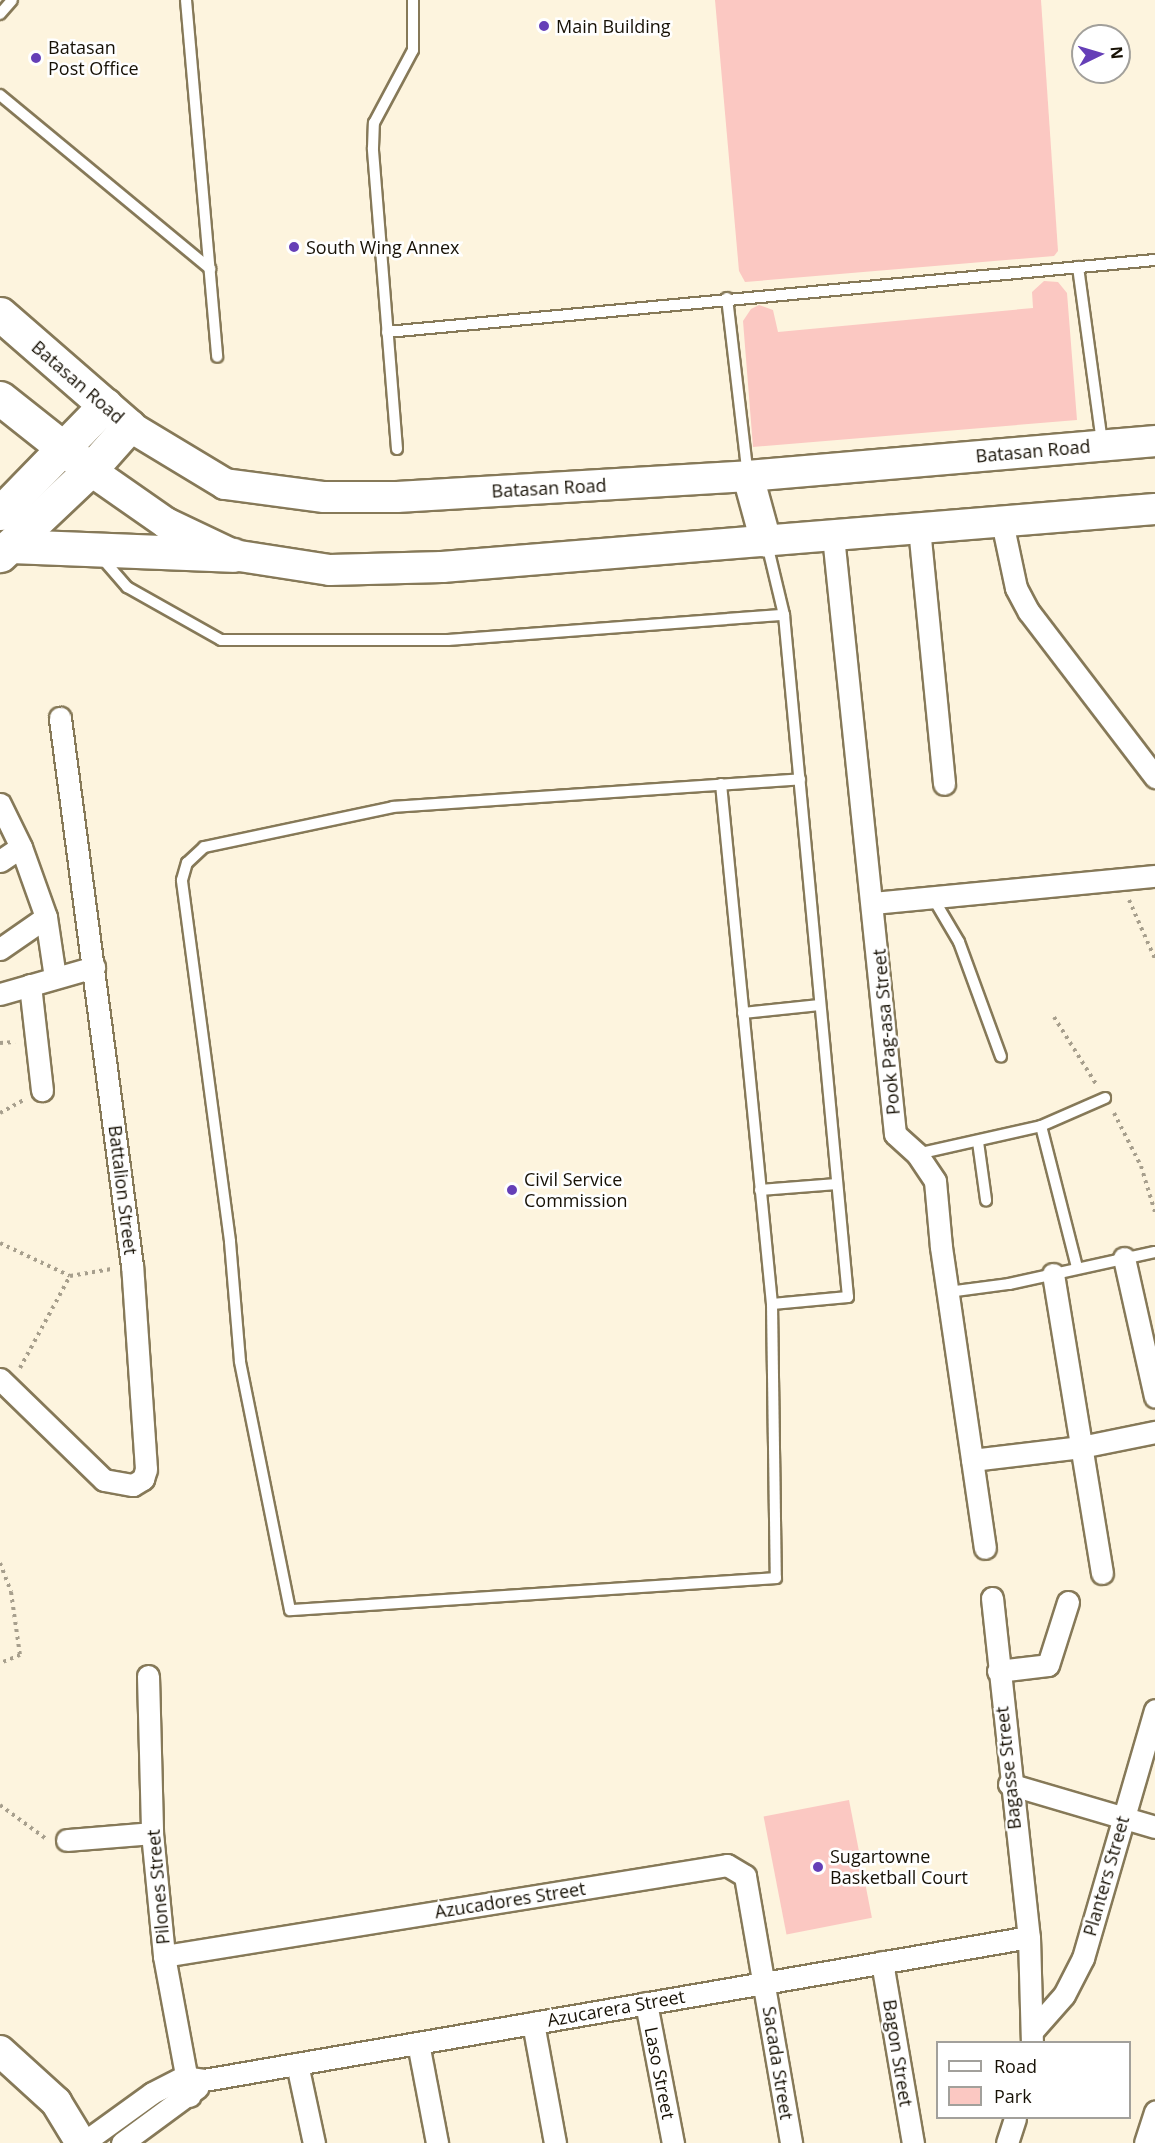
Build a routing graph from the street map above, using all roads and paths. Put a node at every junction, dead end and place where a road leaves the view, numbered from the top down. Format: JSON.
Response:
{"nodes":[{"id":1,"x":12,"y":0,"type":"edge"},
{"id":2,"x":186,"y":0,"type":"edge"},
{"id":3,"x":412,"y":0,"type":"edge"},
{"id":4,"x":0,"y":14,"type":"edge"},
{"id":5,"x":0,"y":95,"type":"edge"},
{"id":6,"x":1155,"y":260,"type":"edge"},
{"id":7,"x":1078,"y":267,"type":"junction"},
{"id":8,"x":210,"y":269,"type":"junction"},
{"id":9,"x":727,"y":298,"type":"junction"},
{"id":10,"x":0,"y":314,"type":"edge"},
{"id":11,"x":387,"y":332,"type":"junction"},
{"id":12,"x":218,"y":357,"type":"dead end"},
{"id":13,"x":0,"y":398,"type":"edge"},
{"id":14,"x":105,"y":405,"type":"junction"},
{"id":15,"x":129,"y":426,"type":"junction"},
{"id":16,"x":1155,"y":441,"type":"edge"},
{"id":17,"x":1103,"y":445,"type":"junction"},
{"id":18,"x":397,"y":448,"type":"dead end"},
{"id":19,"x":66,"y":449,"type":"junction"},
{"id":20,"x":90,"y":470,"type":"junction"},
{"id":21,"x":748,"y":476,"type":"junction"},
{"id":22,"x":2,"y":507,"type":"edge"},
{"id":23,"x":1155,"y":509,"type":"edge"},
{"id":24,"x":1002,"y":522,"type":"junction"},
{"id":25,"x":919,"y":528,"type":"junction"},
{"id":26,"x":832,"y":536,"type":"junction"},
{"id":27,"x":766,"y":543,"type":"junction"},
{"id":28,"x":95,"y":549,"type":"junction"},
{"id":29,"x":5,"y":550,"type":"edge"},
{"id":30,"x":233,"y":555,"type":"junction"},
{"id":31,"x":784,"y":615,"type":"junction"},
{"id":32,"x":60,"y":718,"type":"dead end"},
{"id":33,"x":1155,"y":777,"type":"edge"},
{"id":34,"x":800,"y":779,"type":"junction"},
{"id":35,"x":721,"y":784,"type":"junction"},
{"id":36,"x":944,"y":784,"type":"dead end"},
{"id":37,"x":0,"y":804,"type":"edge"},
{"id":38,"x":21,"y":847,"type":"junction"},
{"id":39,"x":0,"y":861,"type":"edge"},
{"id":40,"x":1155,"y":876,"type":"edge"},
{"id":41,"x":1120,"y":880,"type":"junction"},
{"id":42,"x":933,"y":897,"type":"junction"},
{"id":43,"x":873,"y":903,"type":"junction"},
{"id":44,"x":46,"y":917,"type":"junction"},
{"id":45,"x":0,"y":949,"type":"edge"},
{"id":46,"x":1155,"y":959,"type":"edge"},
{"id":47,"x":94,"y":967,"type":"junction"},
{"id":48,"x":55,"y":977,"type":"junction"},
{"id":49,"x":30,"y":984,"type":"junction"},
{"id":50,"x":0,"y":994,"type":"edge"},
{"id":51,"x":820,"y":1005,"type":"junction"},
{"id":52,"x":743,"y":1014,"type":"junction"},
{"id":53,"x":1001,"y":1057,"type":"dead end"},
{"id":54,"x":42,"y":1090,"type":"dead end"},
{"id":55,"x":1105,"y":1098,"type":"dead end"},
{"id":56,"x":1041,"y":1126,"type":"junction"},
{"id":57,"x":978,"y":1142,"type":"junction"},
{"id":58,"x":917,"y":1154,"type":"junction"},
{"id":59,"x":837,"y":1184,"type":"junction"},
{"id":60,"x":760,"y":1190,"type":"junction"},
{"id":61,"x":986,"y":1200,"type":"dead end"},
{"id":62,"x":0,"y":1244,"type":"edge"},
{"id":63,"x":1155,"y":1252,"type":"edge"},
{"id":64,"x":1124,"y":1258,"type":"junction"},
{"id":65,"x":132,"y":1266,"type":"junction"},
{"id":66,"x":1077,"y":1267,"type":"junction"},
{"id":67,"x":1053,"y":1274,"type":"junction"},
{"id":68,"x":70,"y":1276,"type":"junction"},
{"id":69,"x":948,"y":1292,"type":"junction"},
{"id":70,"x":772,"y":1304,"type":"junction"},
{"id":71,"x":5,"y":1383,"type":"edge"},
{"id":72,"x":1155,"y":1397,"type":"edge"},
{"id":73,"x":1155,"y":1432,"type":"edge"},
{"id":74,"x":1081,"y":1447,"type":"junction"},
{"id":75,"x":972,"y":1460,"type":"junction"},
{"id":76,"x":985,"y":1548,"type":"dead end"},
{"id":77,"x":0,"y":1563,"type":"edge"},
{"id":78,"x":1,"y":1570,"type":"edge"},
{"id":79,"x":1102,"y":1573,"type":"dead end"},
{"id":80,"x":992,"y":1598,"type":"dead end"},
{"id":81,"x":1068,"y":1602,"type":"dead end"},
{"id":82,"x":0,"y":1663,"type":"edge"},
{"id":83,"x":998,"y":1671,"type":"junction"},
{"id":84,"x":148,"y":1676,"type":"dead end"},
{"id":85,"x":1155,"y":1710,"type":"edge"},
{"id":86,"x":1009,"y":1784,"type":"junction"},
{"id":87,"x":0,"y":1805,"type":"edge"},
{"id":88,"x":1122,"y":1818,"type":"junction"},
{"id":89,"x":1155,"y":1827,"type":"edge"},
{"id":90,"x":152,"y":1833,"type":"junction"},
{"id":91,"x":45,"y":1839,"type":"dead end"},
{"id":92,"x":67,"y":1840,"type":"dead end"},
{"id":93,"x":1029,"y":1937,"type":"junction"},
{"id":94,"x":164,"y":1956,"type":"junction"},
{"id":95,"x":882,"y":1962,"type":"junction"},
{"id":96,"x":766,"y":1982,"type":"junction"},
{"id":97,"x":646,"y":2003,"type":"junction"},
{"id":98,"x":533,"y":2023,"type":"junction"},
{"id":99,"x":1033,"y":2036,"type":"edge"},
{"id":100,"x":418,"y":2043,"type":"junction"},
{"id":101,"x":0,"y":2051,"type":"edge"},
{"id":102,"x":297,"y":2064,"type":"junction"},
{"id":103,"x":187,"y":2086,"type":"junction"},
{"id":104,"x":1155,"y":2112,"type":"edge"},
{"id":105,"x":1015,"y":2119,"type":"edge"},
{"id":106,"x":82,"y":2143,"type":"edge"},
{"id":107,"x":123,"y":2143,"type":"edge"},
{"id":108,"x":314,"y":2143,"type":"edge"},
{"id":109,"x":437,"y":2143,"type":"edge"},
{"id":110,"x":555,"y":2143,"type":"edge"},
{"id":111,"x":673,"y":2143,"type":"edge"},
{"id":112,"x":790,"y":2143,"type":"edge"},
{"id":113,"x":913,"y":2143,"type":"edge"},
{"id":114,"x":1007,"y":2143,"type":"edge"},
{"id":115,"x":1146,"y":2143,"type":"edge"}],
"edges":[{"from":1,"to":4,"type":"lane"},
{"from":2,"to":8,"type":"lane"},
{"from":3,"to":11,"type":"lane"},
{"from":5,"to":8,"type":"lane"},
{"from":6,"to":7,"type":"lane"},
{"from":7,"to":9,"type":"lane"},
{"from":7,"to":17,"type":"lane"},
{"from":8,"to":12,"type":"lane"},
{"from":9,"to":11,"type":"lane"},
{"from":9,"to":21,"type":"lane"},
{"from":10,"to":14,"type":"main road","name":"Batasan Road"},
{"from":11,"to":18,"type":"lane"},
{"from":13,"to":19,"type":"main road"},
{"from":14,"to":15,"type":"main road","name":"Batasan Road"},
{"from":14,"to":19,"type":"main road"},
{"from":15,"to":20,"type":"main road"},
{"from":15,"to":21,"type":"main road","name":"Batasan Road"},
{"from":16,"to":17,"type":"main road","name":"Batasan Road"},
{"from":17,"to":21,"type":"main road","name":"Batasan Road"},
{"from":19,"to":20,"type":"main road"},
{"from":19,"to":22,"type":"main road"},
{"from":20,"to":29,"type":"main road"},
{"from":20,"to":30,"type":"main road"},
{"from":21,"to":27,"type":"main road"},
{"from":23,"to":24,"type":"main road"},
{"from":24,"to":25,"type":"main road"},
{"from":24,"to":33,"type":"street"},
{"from":25,"to":26,"type":"main road"},
{"from":25,"to":36,"type":"street"},
{"from":26,"to":27,"type":"main road"},
{"from":26,"to":43,"type":"street","name":"Pook Pag-asa Street"},
{"from":27,"to":30,"type":"main road"},
{"from":27,"to":31,"type":"lane"},
{"from":28,"to":29,"type":"main road"},
{"from":28,"to":30,"type":"main road"},
{"from":28,"to":31,"type":"lane"},
{"from":31,"to":34,"type":"lane"},
{"from":32,"to":47,"type":"street","name":"Battalion Street"},
{"from":34,"to":35,"type":"lane"},
{"from":34,"to":51,"type":"lane"},
{"from":35,"to":52,"type":"lane"},
{"from":35,"to":70,"type":"lane"},
{"from":37,"to":38,"type":"street"},
{"from":38,"to":39,"type":"street"},
{"from":38,"to":44,"type":"street"},
{"from":40,"to":41,"type":"street"},
{"from":41,"to":42,"type":"street"},
{"from":41,"to":46,"type":"path"},
{"from":42,"to":43,"type":"street"},
{"from":42,"to":53,"type":"lane"},
{"from":43,"to":58,"type":"street","name":"Pook Pag-asa Street"},
{"from":44,"to":45,"type":"street"},
{"from":44,"to":48,"type":"street"},
{"from":47,"to":48,"type":"street"},
{"from":47,"to":65,"type":"street","name":"Battalion Street"},
{"from":48,"to":49,"type":"street"},
{"from":49,"to":50,"type":"street"},
{"from":49,"to":54,"type":"street"},
{"from":51,"to":52,"type":"lane"},
{"from":51,"to":59,"type":"lane"},
{"from":52,"to":60,"type":"lane"},
{"from":55,"to":56,"type":"lane"},
{"from":56,"to":57,"type":"lane"},
{"from":56,"to":66,"type":"lane"},
{"from":57,"to":58,"type":"lane"},
{"from":57,"to":61,"type":"lane"},
{"from":58,"to":69,"type":"street","name":"Pook Pag-asa Street"},
{"from":59,"to":60,"type":"lane"},
{"from":59,"to":70,"type":"lane"},
{"from":60,"to":70,"type":"lane"},
{"from":62,"to":68,"type":"path"},
{"from":63,"to":64,"type":"lane"},
{"from":64,"to":66,"type":"lane"},
{"from":64,"to":72,"type":"street"},
{"from":65,"to":68,"type":"path"},
{"from":65,"to":71,"type":"street","name":"Battalion Street"},
{"from":66,"to":67,"type":"lane"},
{"from":67,"to":69,"type":"lane"},
{"from":67,"to":74,"type":"street"},
{"from":68,"to":71,"type":"path"},
{"from":69,"to":75,"type":"street","name":"Pook Pag-asa Street"},
{"from":73,"to":74,"type":"street"},
{"from":74,"to":75,"type":"street"},
{"from":74,"to":79,"type":"street"},
{"from":75,"to":76,"type":"street","name":"Pook Pag-asa Street"},
{"from":77,"to":78,"type":"path"},
{"from":78,"to":82,"type":"path"},
{"from":80,"to":83,"type":"street","name":"Bagasse Street"},
{"from":81,"to":83,"type":"street"},
{"from":83,"to":86,"type":"street","name":"Bagasse Street"},
{"from":84,"to":90,"type":"street","name":"Pilones Street"},
{"from":85,"to":88,"type":"street","name":"Planters Street"},
{"from":86,"to":88,"type":"street"},
{"from":86,"to":93,"type":"street","name":"Bagasse Street"},
{"from":87,"to":91,"type":"path"},
{"from":88,"to":89,"type":"street"},
{"from":88,"to":99,"type":"street","name":"Planters Street"},
{"from":90,"to":92,"type":"street"},
{"from":90,"to":94,"type":"street","name":"Pilones Street"},
{"from":93,"to":95,"type":"street","name":"Azucarera Street"},
{"from":93,"to":99,"type":"street","name":"Planters Street"},
{"from":94,"to":96,"type":"street","name":"Azucadores Street"},
{"from":94,"to":103,"type":"street","name":"Pilones Street"},
{"from":95,"to":96,"type":"street","name":"Azucarera Street"},
{"from":95,"to":113,"type":"street","name":"Bagon Street"},
{"from":96,"to":97,"type":"street","name":"Azucarera Street"},
{"from":96,"to":112,"type":"street","name":"Sacada Street"},
{"from":97,"to":98,"type":"street","name":"Azucarera Street"},
{"from":97,"to":111,"type":"street","name":"Laso Street"},
{"from":98,"to":100,"type":"street","name":"Azucarera Street"},
{"from":98,"to":110,"type":"street"},
{"from":100,"to":102,"type":"street","name":"Azucarera Street"},
{"from":100,"to":109,"type":"street"},
{"from":101,"to":106,"type":"main road"},
{"from":102,"to":103,"type":"street","name":"Azucarera Street"},
{"from":102,"to":108,"type":"street"},
{"from":103,"to":106,"type":"street"},
{"from":103,"to":107,"type":"street"},
{"from":104,"to":115,"type":"street"},
{"from":105,"to":114,"type":"street"}]}
